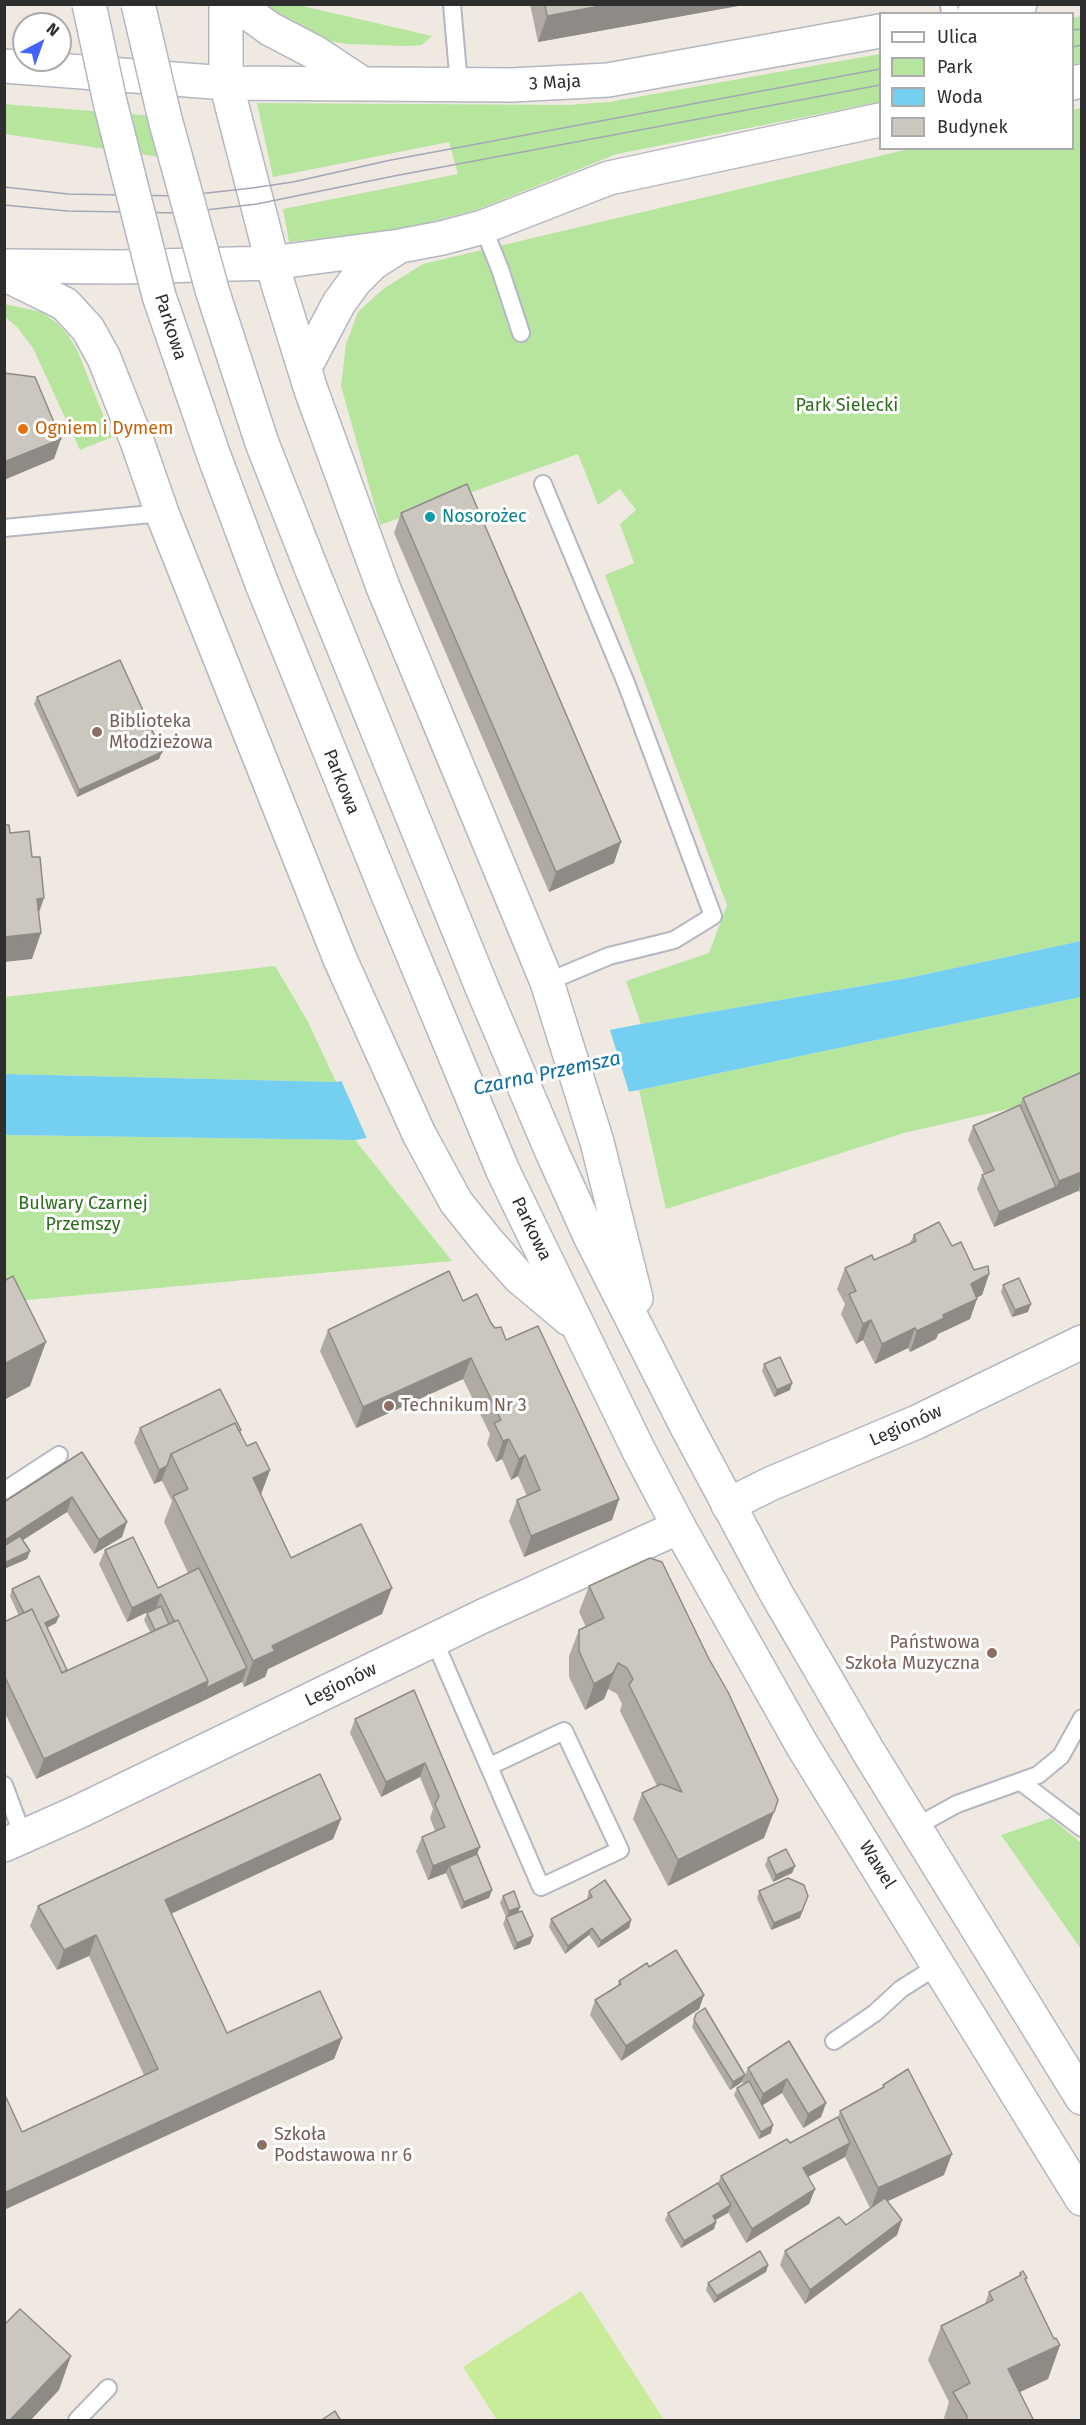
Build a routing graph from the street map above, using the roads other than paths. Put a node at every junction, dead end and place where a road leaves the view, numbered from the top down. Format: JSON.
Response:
{"nodes":[{"id":1,"x":89,"y":4,"type":"edge"},
{"id":2,"x":138,"y":4,"type":"edge"},
{"id":3,"x":226,"y":4,"type":"edge"},
{"id":4,"x":236,"y":4,"type":"edge"},
{"id":5,"x":452,"y":4,"type":"edge"},
{"id":6,"x":1020,"y":4,"type":"edge"},
{"id":7,"x":983,"y":12,"type":"edge"},
{"id":8,"x":879,"y":31,"type":"edge"},
{"id":9,"x":4,"y":66,"type":"edge"},
{"id":10,"x":226,"y":82,"type":"junction"},
{"id":11,"x":360,"y":82,"type":"junction"},
{"id":12,"x":459,"y":85,"type":"junction"},
{"id":13,"x":879,"y":120,"type":"edge"},
{"id":14,"x":483,"y":227,"type":"junction"},
{"id":15,"x":400,"y":246,"type":"junction"},
{"id":16,"x":271,"y":263,"type":"junction"},
{"id":17,"x":4,"y":266,"type":"edge"},
{"id":18,"x":4,"y":274,"type":"edge"},
{"id":19,"x":520,"y":333,"type":"dead end"},
{"id":20,"x":305,"y":367,"type":"junction"},
{"id":21,"x":543,"y":484,"type":"dead end"},
{"id":22,"x":162,"y":513,"type":"junction"},
{"id":23,"x":4,"y":528,"type":"edge"},
{"id":24,"x":547,"y":982,"type":"junction"},
{"id":25,"x":579,"y":1328,"type":"junction"},
{"id":26,"x":1082,"y":1342,"type":"edge"},
{"id":27,"x":650,"y":1355,"type":"junction"},
{"id":28,"x":59,"y":1455,"type":"dead end"},
{"id":29,"x":4,"y":1491,"type":"edge"},
{"id":30,"x":728,"y":1505,"type":"junction"},
{"id":31,"x":679,"y":1527,"type":"junction"},
{"id":32,"x":434,"y":1640,"type":"junction"},
{"id":33,"x":1082,"y":1718,"type":"edge"},
{"id":34,"x":490,"y":1766,"type":"junction"},
{"id":35,"x":1021,"y":1782,"type":"junction"},
{"id":36,"x":4,"y":1785,"type":"edge"},
{"id":37,"x":915,"y":1827,"type":"junction"},
{"id":38,"x":1082,"y":1828,"type":"edge"},
{"id":39,"x":14,"y":1840,"type":"edge"},
{"id":40,"x":939,"y":1965,"type":"junction"},
{"id":41,"x":834,"y":2041,"type":"dead end"},
{"id":42,"x":1082,"y":2098,"type":"edge"},
{"id":43,"x":1082,"y":2199,"type":"edge"},
{"id":44,"x":108,"y":2388,"type":"dead end"},
{"id":45,"x":77,"y":2421,"type":"edge"}],
"edges":[{"from":1,"to":25,"type":"street","name":"Parkowa","bridge":true},
{"from":2,"to":27,"type":"street","bridge":true},
{"from":3,"to":10,"type":"street"},
{"from":4,"to":11,"type":"street"},
{"from":5,"to":12,"type":"lane"},
{"from":6,"to":7,"type":"street"},
{"from":8,"to":12,"type":"street","name":"3 Maja"},
{"from":9,"to":10,"type":"street","name":"3 Maja"},
{"from":10,"to":11,"type":"street","name":"3 Maja"},
{"from":10,"to":16,"type":"street"},
{"from":11,"to":12,"type":"street","name":"3 Maja"},
{"from":13,"to":14,"type":"street"},
{"from":14,"to":15,"type":"street"},
{"from":14,"to":19,"type":"lane"},
{"from":15,"to":16,"type":"street"},
{"from":15,"to":20,"type":"street"},
{"from":16,"to":17,"type":"street"},
{"from":16,"to":20,"type":"street"},
{"from":18,"to":22,"type":"street"},
{"from":20,"to":24,"type":"street"},
{"from":21,"to":24,"type":"lane"},
{"from":22,"to":23,"type":"lane"},
{"from":22,"to":25,"type":"street"},
{"from":24,"to":27,"type":"street"},
{"from":25,"to":31,"type":"street","name":"Parkowa"},
{"from":26,"to":30,"type":"street","name":"Legionów"},
{"from":27,"to":30,"type":"street"},
{"from":28,"to":29,"type":"lane"},
{"from":30,"to":37,"type":"street"},
{"from":31,"to":32,"type":"street","name":"Legionów"},
{"from":31,"to":40,"type":"street","name":"Wawel"},
{"from":32,"to":34,"type":"lane"},
{"from":32,"to":39,"type":"street","name":"Legionów"},
{"from":33,"to":35,"type":"lane"},
{"from":34,"to":34,"type":"lane"},
{"from":35,"to":37,"type":"lane"},
{"from":35,"to":38,"type":"lane"},
{"from":36,"to":39,"type":"lane"},
{"from":37,"to":42,"type":"street"},
{"from":40,"to":41,"type":"lane"},
{"from":40,"to":43,"type":"street","name":"Wawel"},
{"from":44,"to":45,"type":"lane"}]}
